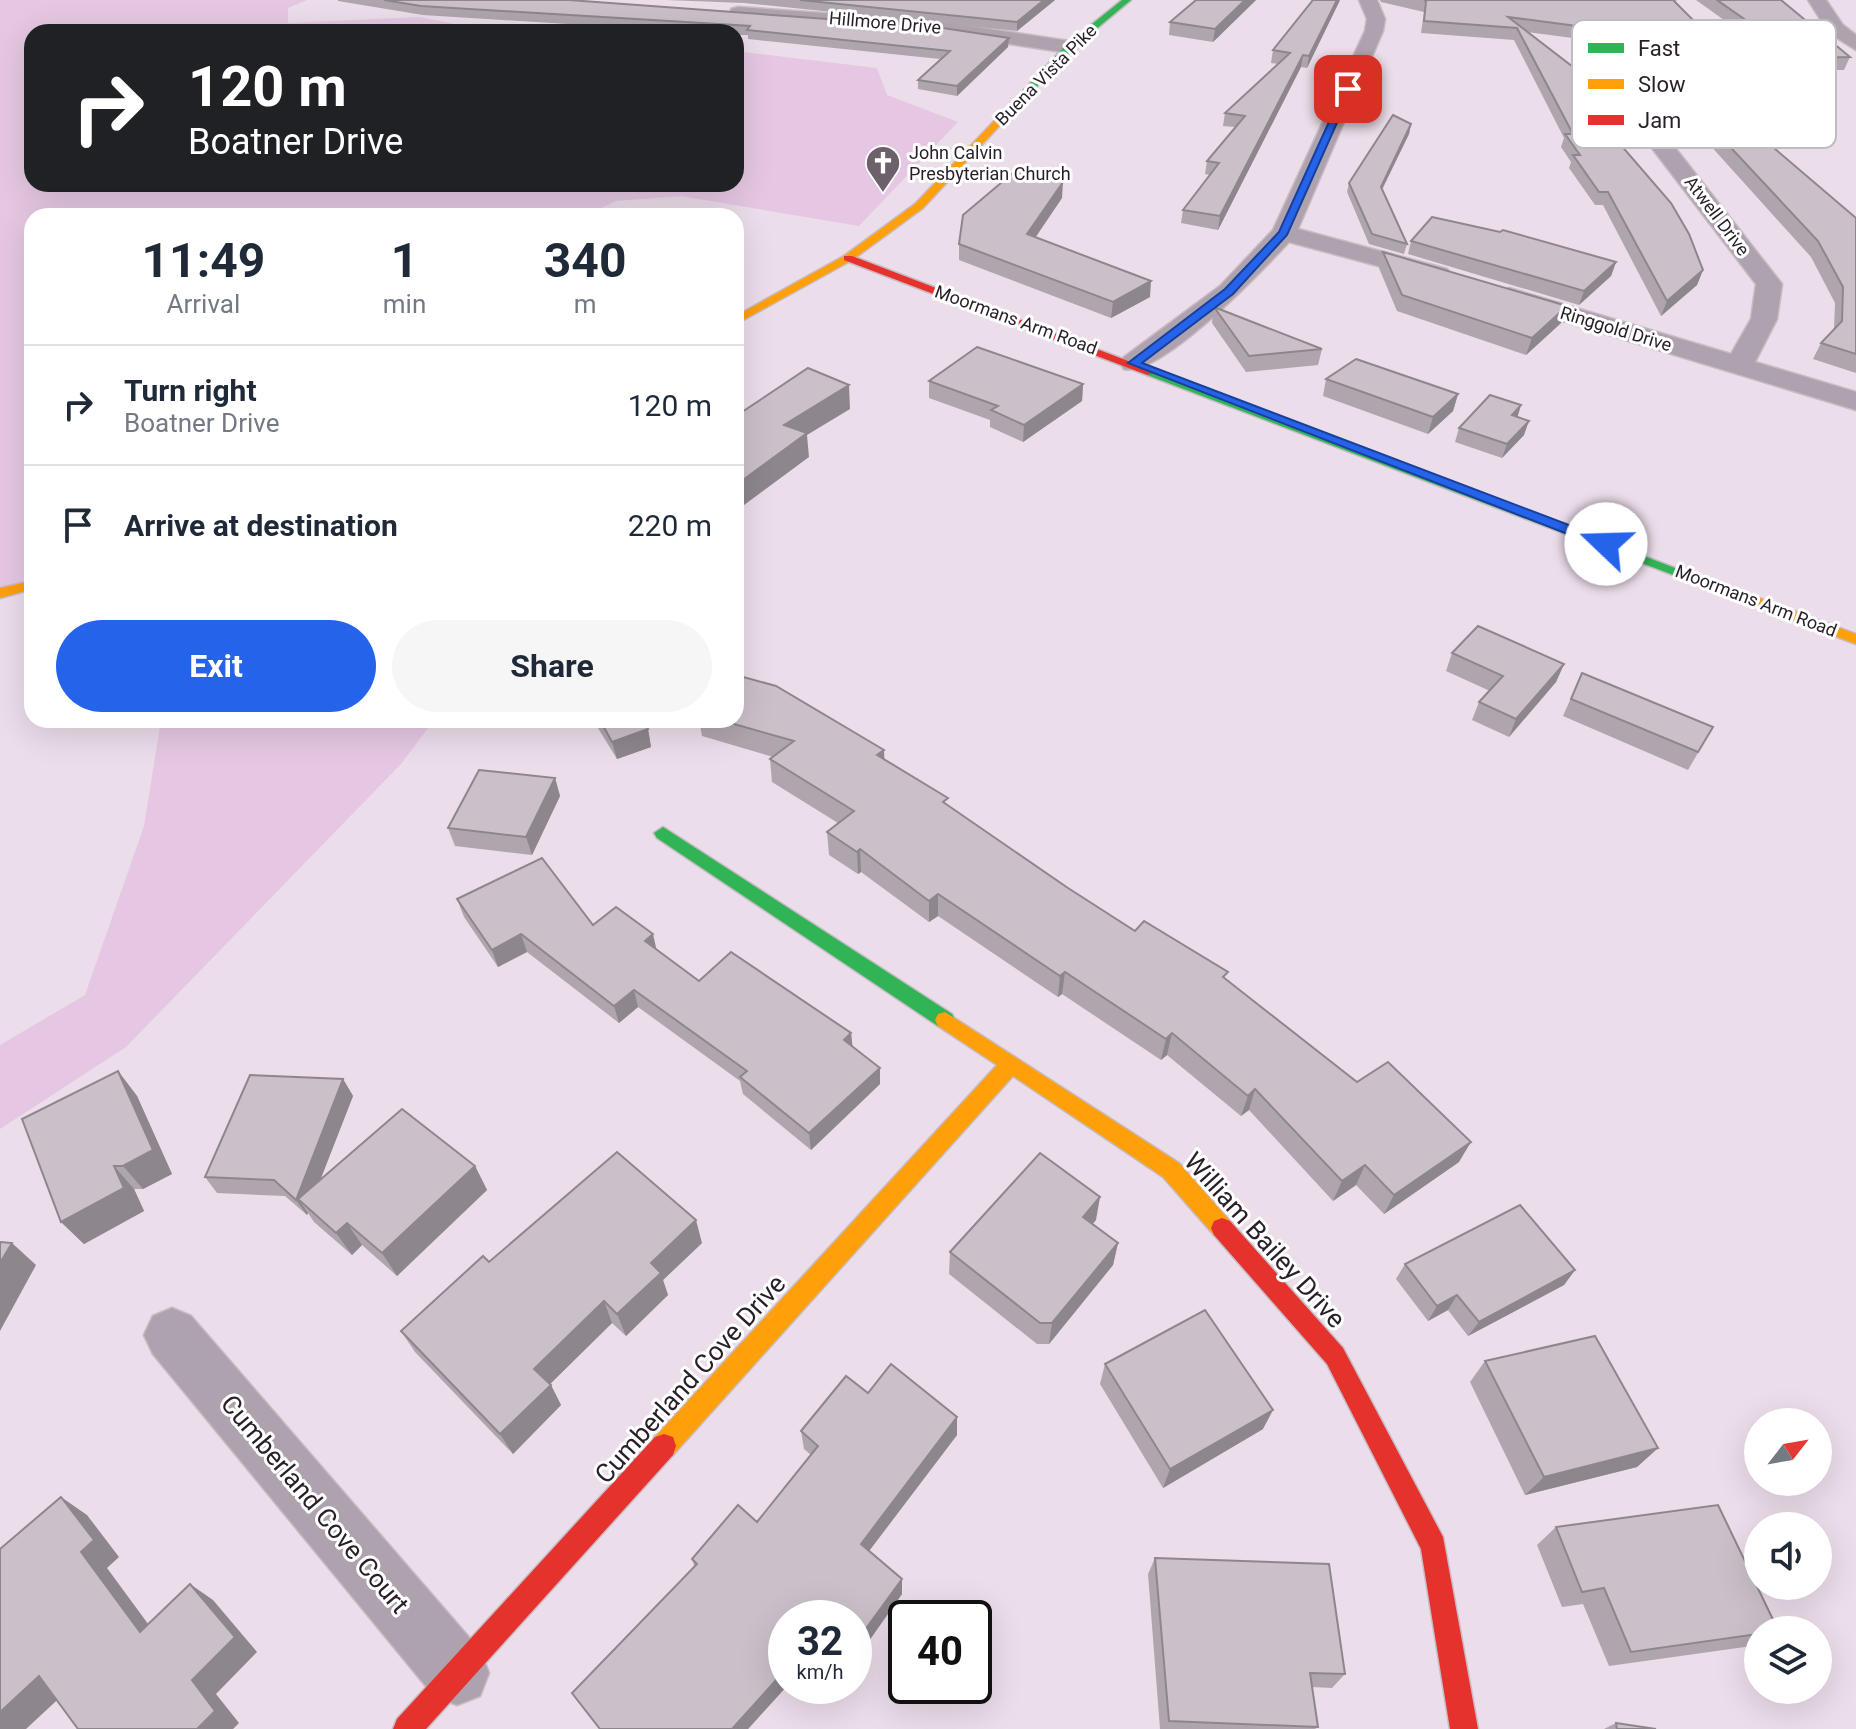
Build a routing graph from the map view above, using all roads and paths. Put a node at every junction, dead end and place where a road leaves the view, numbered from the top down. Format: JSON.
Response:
{"nodes":[{"id":1,"x":1127,"y":0,"type":"edge"},
{"id":2,"x":1368,"y":0,"type":"edge"},
{"id":3,"x":1817,"y":0,"type":"edge"},
{"id":4,"x":713,"y":11,"type":"edge"},
{"id":5,"x":1830,"y":20,"type":"edge"},
{"id":6,"x":1836,"y":29,"type":"edge"},
{"id":7,"x":1856,"y":44,"type":"edge"},
{"id":8,"x":1069,"y":47,"type":"junction"},
{"id":9,"x":1664,"y":148,"type":"edge"},
{"id":10,"x":1284,"y":233,"type":"junction"},
{"id":11,"x":848,"y":258,"type":"junction"},
{"id":12,"x":1456,"y":280,"type":"edge"},
{"id":13,"x":1486,"y":289,"type":"edge"},
{"id":14,"x":744,"y":316,"type":"edge"},
{"id":15,"x":1134,"y":363,"type":"junction"},
{"id":16,"x":1739,"y":366,"type":"junction"},
{"id":17,"x":1856,"y":401,"type":"edge"},
{"id":18,"x":24,"y":587,"type":"edge"},
{"id":19,"x":0,"y":593,"type":"edge"},
{"id":20,"x":1856,"y":639,"type":"edge"},
{"id":21,"x":663,"y":833,"type":"dead end"},
{"id":22,"x":1011,"y":1064,"type":"junction"},
{"id":23,"x":172,"y":1335,"type":"dead end"},
{"id":24,"x":457,"y":1673,"type":"junction"},
{"id":25,"x":407,"y":1729,"type":"edge"},
{"id":26,"x":1464,"y":1729,"type":"edge"}],
"edges":[{"from":1,"to":8,"type":"street","name":"Buena Vista Pike"},
{"from":2,"to":10,"type":"street"},
{"from":3,"to":5,"type":"street"},
{"from":4,"to":8,"type":"street","name":"Hillmore Drive"},
{"from":6,"to":7,"type":"street"},
{"from":8,"to":11,"type":"street","name":"Buena Vista Pike"},
{"from":9,"to":16,"type":"street","name":"Atwell Drive"},
{"from":10,"to":12,"type":"street"},
{"from":10,"to":15,"type":"street"},
{"from":11,"to":14,"type":"street","name":"Buena Vista Pike"},
{"from":11,"to":15,"type":"street","name":"Moormans Arm Road"},
{"from":13,"to":16,"type":"street","name":"Ringgold Drive"},
{"from":15,"to":20,"type":"street","name":"Moormans Arm Road"},
{"from":16,"to":17,"type":"street","name":"Ringgold Drive"},
{"from":18,"to":19,"type":"street"},
{"from":21,"to":22,"type":"street","name":"William Bailey Drive"},
{"from":22,"to":24,"type":"street","name":"Cumberland Cove Drive"},
{"from":22,"to":26,"type":"street","name":"William Bailey Drive"},
{"from":23,"to":24,"type":"street","name":"Cumberland Cove Court"},
{"from":24,"to":25,"type":"street","name":"Cumberland Cove Drive"}]}
